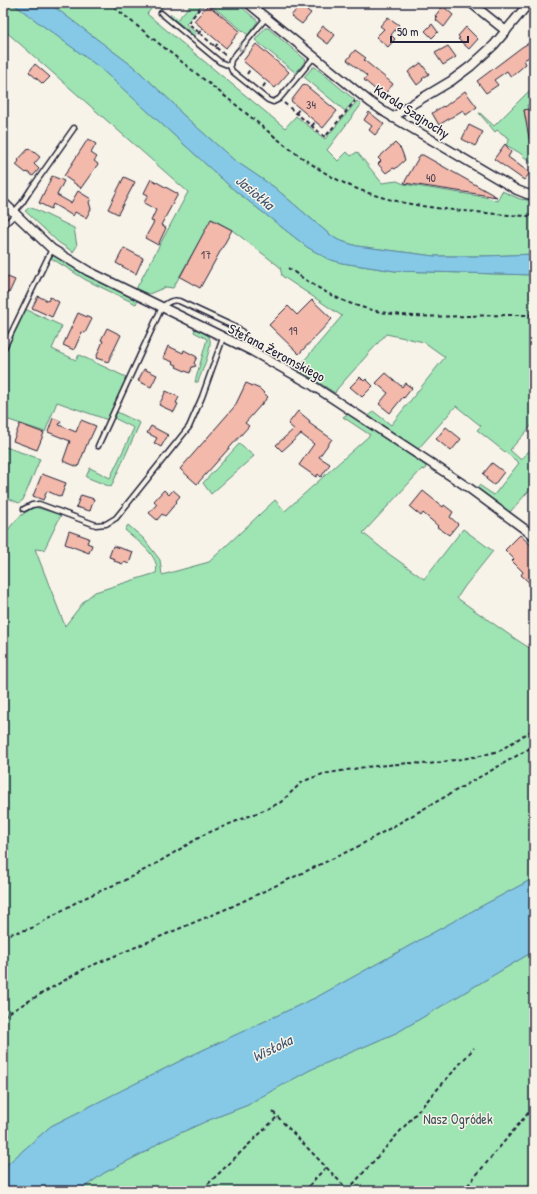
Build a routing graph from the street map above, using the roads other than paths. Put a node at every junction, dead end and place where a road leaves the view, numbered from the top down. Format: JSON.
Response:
{"nodes":[{"id":1,"x":248,"y":3,"type":"edge"},
{"id":2,"x":471,"y":3,"type":"edge"},
{"id":3,"x":529,"y":3,"type":"edge"},
{"id":4,"x":161,"y":13,"type":"dead end"},
{"id":5,"x":266,"y":18,"type":"junction"},
{"id":6,"x":506,"y":31,"type":"junction"},
{"id":7,"x":314,"y":56,"type":"junction"},
{"id":8,"x":230,"y":66,"type":"junction"},
{"id":9,"x":392,"y":118,"type":"junction"},
{"id":10,"x":74,"y":128,"type":"dead end"},
{"id":11,"x":534,"y":194,"type":"edge"},
{"id":12,"x":3,"y":202,"type":"edge"},
{"id":13,"x":15,"y":213,"type":"junction"},
{"id":14,"x":3,"y":226,"type":"edge"},
{"id":15,"x":52,"y":249,"type":"junction"},
{"id":16,"x":162,"y":307,"type":"junction"},
{"id":17,"x":223,"y":338,"type":"junction"},
{"id":18,"x":3,"y":350,"type":"edge"},
{"id":19,"x":252,"y":351,"type":"junction"},
{"id":20,"x":98,"y":446,"type":"dead end"},
{"id":21,"x":24,"y":509,"type":"dead end"},
{"id":22,"x":534,"y":536,"type":"edge"}],
"edges":[{"from":1,"to":5,"type":"street","name":"Karola Szajnochy"},
{"from":2,"to":6,"type":"street"},
{"from":3,"to":6,"type":"street"},
{"from":4,"to":8,"type":"lane"},
{"from":5,"to":7,"type":"street","name":"Karola Szajnochy"},
{"from":5,"to":8,"type":"lane","one_way":true},
{"from":6,"to":9,"type":"street"},
{"from":7,"to":8,"type":"lane"},
{"from":7,"to":9,"type":"street","name":"Karola Szajnochy"},
{"from":9,"to":11,"type":"street","name":"Karola Szajnochy"},
{"from":10,"to":13,"type":"lane"},
{"from":12,"to":13,"type":"street","name":"Stefana Żeromskiego"},
{"from":13,"to":14,"type":"lane"},
{"from":13,"to":15,"type":"street","name":"Stefana Żeromskiego"},
{"from":15,"to":16,"type":"street","name":"Stefana Żeromskiego"},
{"from":15,"to":18,"type":"lane"},
{"from":16,"to":17,"type":"street","name":"Stefana Żeromskiego"},
{"from":16,"to":19,"type":"lane"},
{"from":16,"to":20,"type":"lane"},
{"from":17,"to":19,"type":"street","name":"Stefana Żeromskiego"},
{"from":17,"to":21,"type":"lane"},
{"from":19,"to":22,"type":"street","name":"Stefana Żeromskiego"}]}
